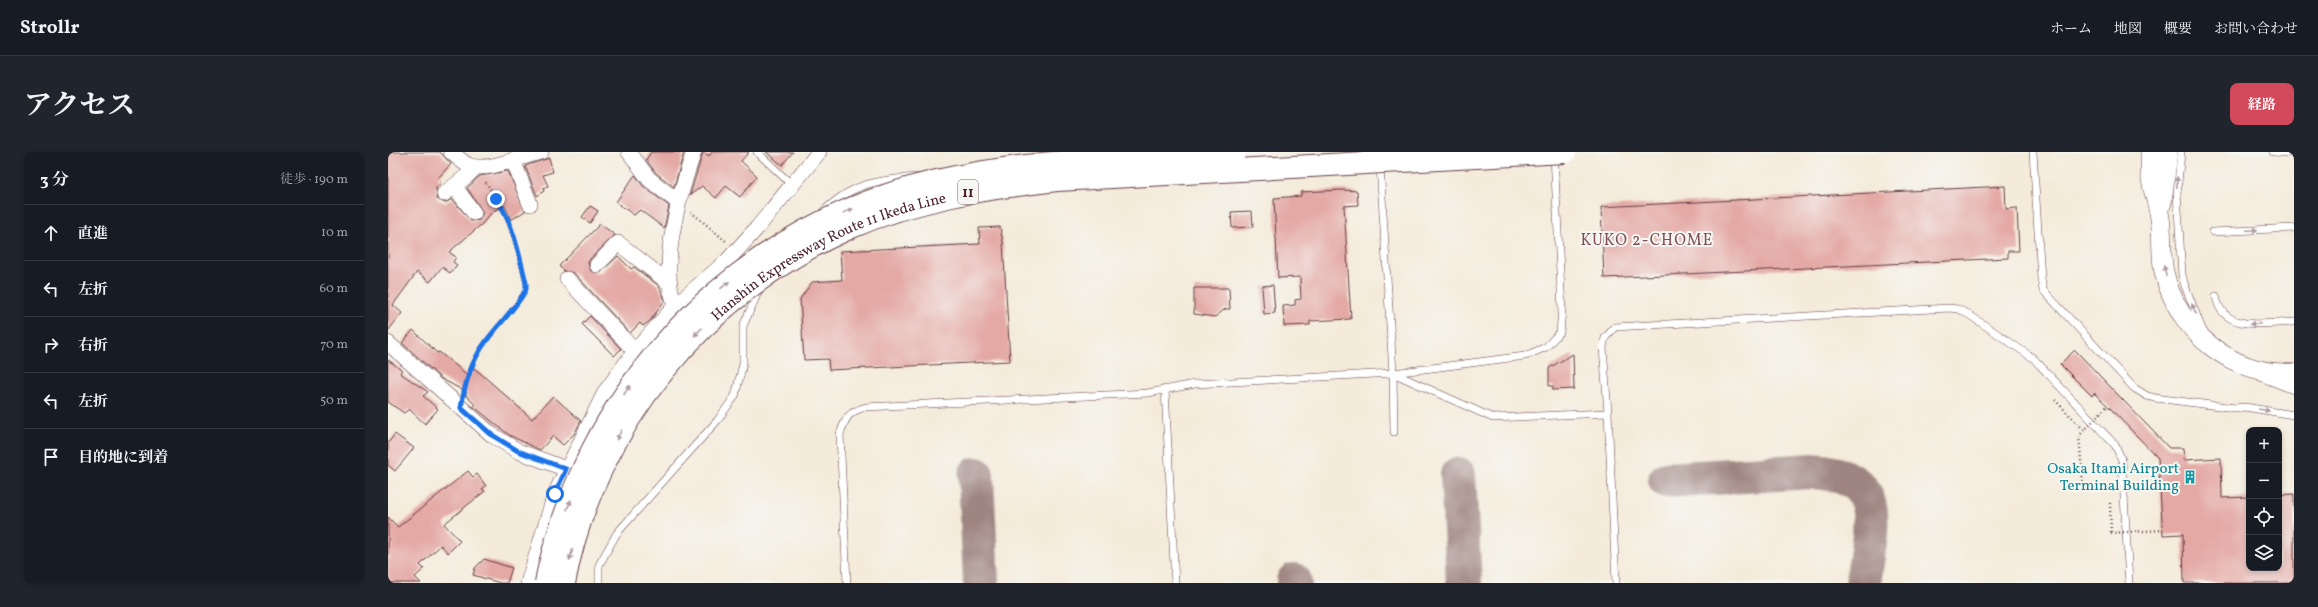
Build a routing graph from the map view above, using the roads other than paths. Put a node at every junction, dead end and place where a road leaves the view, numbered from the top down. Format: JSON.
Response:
{"nodes":[{"id":1,"x":451,"y":152,"type":"edge"},
{"id":2,"x":541,"y":152,"type":"edge"},
{"id":3,"x":629,"y":152,"type":"edge"},
{"id":4,"x":694,"y":152,"type":"edge"},
{"id":5,"x":756,"y":152,"type":"edge"},
{"id":6,"x":819,"y":152,"type":"edge"},
{"id":7,"x":1166,"y":152,"type":"edge"},
{"id":8,"x":1235,"y":152,"type":"edge"},
{"id":9,"x":1385,"y":152,"type":"edge"},
{"id":10,"x":1554,"y":152,"type":"edge"},
{"id":11,"x":1565,"y":152,"type":"edge"},
{"id":12,"x":2033,"y":152,"type":"edge"},
{"id":13,"x":2150,"y":152,"type":"edge"},
{"id":14,"x":2168,"y":152,"type":"edge"},
{"id":15,"x":2181,"y":152,"type":"edge"},
{"id":16,"x":2273,"y":152,"type":"edge"},
{"id":17,"x":2294,"y":153,"type":"edge"},
{"id":18,"x":513,"y":160,"type":"junction"},
{"id":19,"x":476,"y":167,"type":"junction"},
{"id":20,"x":1096,"y":168,"type":"dead end"},
{"id":21,"x":792,"y":185,"type":"junction"},
{"id":22,"x":678,"y":202,"type":"junction"},
{"id":23,"x":530,"y":204,"type":"dead end"},
{"id":24,"x":474,"y":212,"type":"dead end"},
{"id":25,"x":2160,"y":218,"type":"junction"},
{"id":26,"x":2294,"y":228,"type":"edge"},
{"id":27,"x":2213,"y":232,"type":"dead end"},
{"id":28,"x":597,"y":265,"type":"dead end"},
{"id":29,"x":566,"y":279,"type":"dead end"},
{"id":30,"x":668,"y":282,"type":"junction"},
{"id":31,"x":2216,"y":296,"type":"dead end"},
{"id":32,"x":676,"y":305,"type":"junction"},
{"id":33,"x":2294,"y":322,"type":"edge"},
{"id":34,"x":388,"y":343,"type":"edge"},
{"id":35,"x":2209,"y":345,"type":"junction"},
{"id":36,"x":635,"y":352,"type":"junction"},
{"id":37,"x":2252,"y":369,"type":"junction"},
{"id":38,"x":1393,"y":373,"type":"junction"},
{"id":39,"x":2294,"y":373,"type":"edge"},
{"id":40,"x":2294,"y":386,"type":"edge"},
{"id":41,"x":1165,"y":389,"type":"junction"},
{"id":42,"x":1608,"y":413,"type":"junction"},
{"id":43,"x":2294,"y":415,"type":"edge"},
{"id":44,"x":1394,"y":432,"type":"dead end"},
{"id":45,"x":566,"y":469,"type":"junction"},
{"id":46,"x":528,"y":583,"type":"edge"},
{"id":47,"x":546,"y":583,"type":"edge"},
{"id":48,"x":564,"y":583,"type":"edge"},
{"id":49,"x":599,"y":583,"type":"edge"},
{"id":50,"x":847,"y":583,"type":"edge"},
{"id":51,"x":1175,"y":583,"type":"edge"},
{"id":52,"x":1616,"y":583,"type":"edge"},
{"id":53,"x":2129,"y":583,"type":"edge"}],
"edges":[{"from":1,"to":19,"type":"street"},
{"from":2,"to":18,"type":"street"},
{"from":3,"to":22,"type":"street"},
{"from":4,"to":22,"type":"street"},
{"from":5,"to":21,"type":"lane"},
{"from":6,"to":21,"type":"street"},
{"from":7,"to":9,"type":"street"},
{"from":47,"to":8,"type":"highway","name":"Hanshin Expressway Route 11 Ikeda Line","number":"11","one_way":true,"bridge":true},
{"from":9,"to":38,"type":"lane"},
{"from":10,"to":38,"type":"lane"},
{"from":11,"to":48,"type":"highway","name":"Hanshin Expressway Route 11 Ikeda Line","number":"11","one_way":true,"bridge":true},
{"from":12,"to":43,"type":"lane","one_way":true},
{"from":13,"to":25,"type":"street"},
{"from":14,"to":25,"type":"street"},
{"from":35,"to":15,"type":"lane","one_way":true},
{"from":16,"to":17,"type":"lane"},
{"from":18,"to":19,"type":"street"},
{"from":18,"to":23,"type":"street"},
{"from":19,"to":24,"type":"street"},
{"from":20,"to":49,"type":"lane"},
{"from":21,"to":32,"type":"street"},
{"from":22,"to":30,"type":"street"},
{"from":35,"to":25,"type":"street","one_way":true},
{"from":27,"to":26,"type":"lane","one_way":true},
{"from":28,"to":30,"type":"street"},
{"from":29,"to":36,"type":"street"},
{"from":30,"to":32,"type":"street"},
{"from":33,"to":31,"type":"lane","one_way":true},
{"from":32,"to":36,"type":"street"},
{"from":34,"to":45,"type":"street"},
{"from":35,"to":37,"type":"street"},
{"from":36,"to":45,"type":"street"},
{"from":37,"to":39,"type":"street"},
{"from":37,"to":40,"type":"street"},
{"from":38,"to":41,"type":"lane"},
{"from":38,"to":42,"type":"lane"},
{"from":38,"to":44,"type":"lane"},
{"from":41,"to":50,"type":"lane"},
{"from":41,"to":51,"type":"lane"},
{"from":42,"to":52,"type":"lane"},
{"from":42,"to":53,"type":"lane"},
{"from":45,"to":46,"type":"street"}]}
